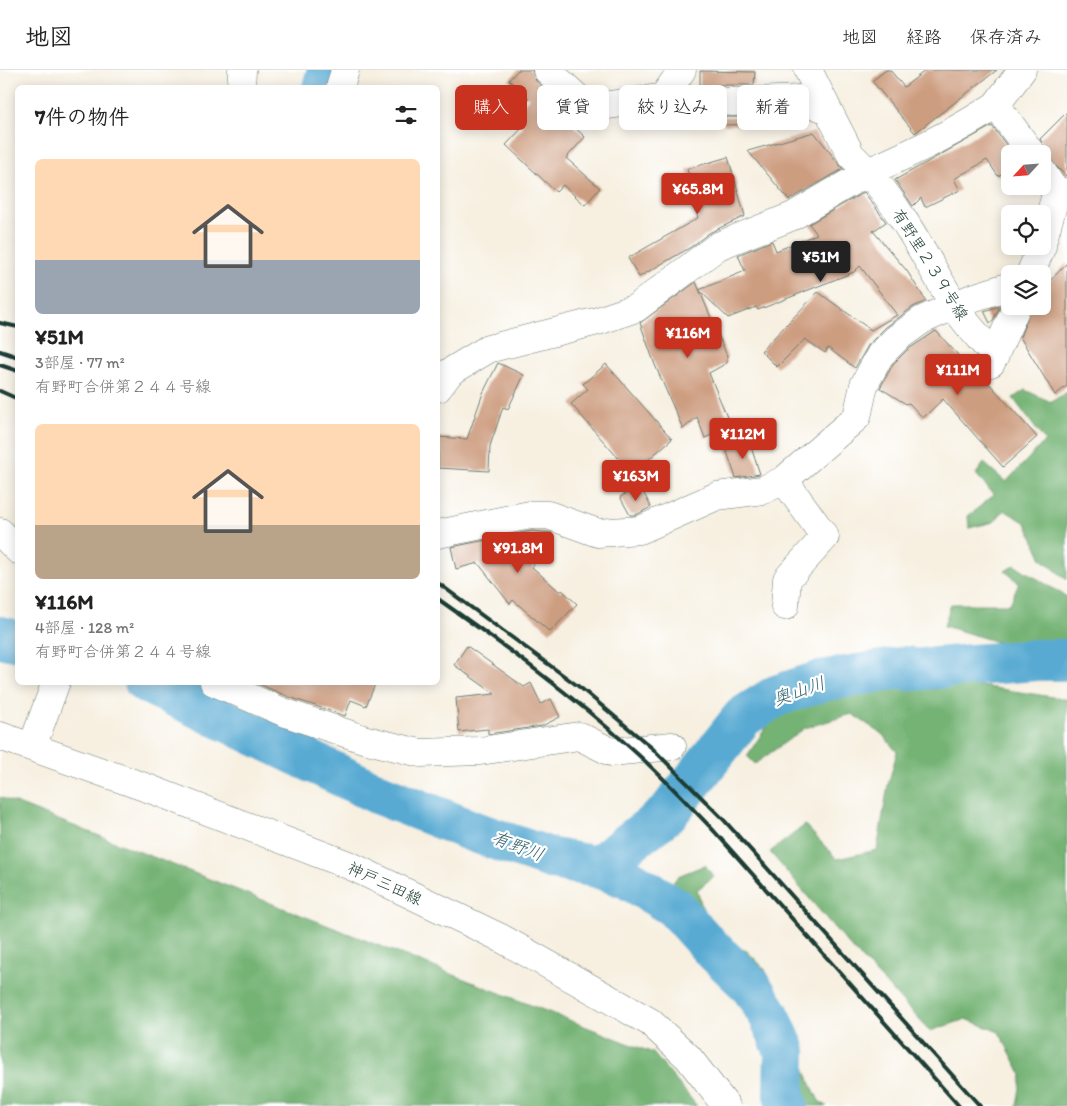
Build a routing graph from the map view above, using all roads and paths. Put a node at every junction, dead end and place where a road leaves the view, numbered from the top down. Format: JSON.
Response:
{"nodes":[{"id":1,"x":242,"y":70,"type":"edge"},
{"id":2,"x":345,"y":70,"type":"edge"},
{"id":3,"x":547,"y":70,"type":"edge"},
{"id":4,"x":682,"y":70,"type":"edge"},
{"id":5,"x":808,"y":70,"type":"edge"},
{"id":6,"x":1022,"y":70,"type":"edge"},
{"id":7,"x":241,"y":85,"type":"edge"},
{"id":8,"x":341,"y":85,"type":"edge"},
{"id":9,"x":672,"y":85,"type":"edge"},
{"id":10,"x":727,"y":102,"type":"edge"},
{"id":11,"x":619,"y":104,"type":"edge"},
{"id":12,"x":996,"y":105,"type":"junction"},
{"id":13,"x":828,"y":110,"type":"junction"},
{"id":14,"x":1025,"y":145,"type":"edge"},
{"id":15,"x":868,"y":172,"type":"junction"},
{"id":16,"x":1055,"y":186,"type":"edge"},
{"id":17,"x":1051,"y":205,"type":"edge"},
{"id":18,"x":1001,"y":289,"type":"edge"},
{"id":19,"x":955,"y":306,"type":"junction"},
{"id":20,"x":1013,"y":315,"type":"edge"},
{"id":21,"x":440,"y":385,"type":"edge"},
{"id":22,"x":784,"y":480,"type":"junction"},
{"id":23,"x":440,"y":534,"type":"edge"},
{"id":24,"x":785,"y":606,"type":"dead end"},
{"id":25,"x":55,"y":685,"type":"edge"},
{"id":26,"x":221,"y":685,"type":"edge"},
{"id":27,"x":0,"y":736,"type":"edge"},
{"id":28,"x":672,"y":746,"type":"dead end"},
{"id":29,"x":32,"y":747,"type":"junction"},
{"id":30,"x":726,"y":1106,"type":"edge"}],
"edges":[{"from":1,"to":7,"type":"street"},
{"from":2,"to":8,"type":"street"},
{"from":3,"to":11,"type":"street"},
{"from":4,"to":9,"type":"street"},
{"from":5,"to":13,"type":"street","name":"有野里２３９号線"},
{"from":6,"to":12,"type":"street"},
{"from":10,"to":13,"type":"street"},
{"from":12,"to":14,"type":"street"},
{"from":12,"to":15,"type":"street"},
{"from":13,"to":15,"type":"street","name":"有野里２３９号線"},
{"from":15,"to":19,"type":"street","name":"有野里２３９号線"},
{"from":15,"to":21,"type":"street"},
{"from":16,"to":17,"type":"street"},
{"from":18,"to":19,"type":"street"},
{"from":19,"to":20,"type":"street","name":"有野里２３９号線"},
{"from":19,"to":22,"type":"street"},
{"from":22,"to":23,"type":"street"},
{"from":22,"to":24,"type":"street"},
{"from":25,"to":29,"type":"street"},
{"from":26,"to":28,"type":"street"},
{"from":27,"to":29,"type":"street","name":"神戸三田線"},
{"from":29,"to":30,"type":"street","name":"神戸三田線"}]}
